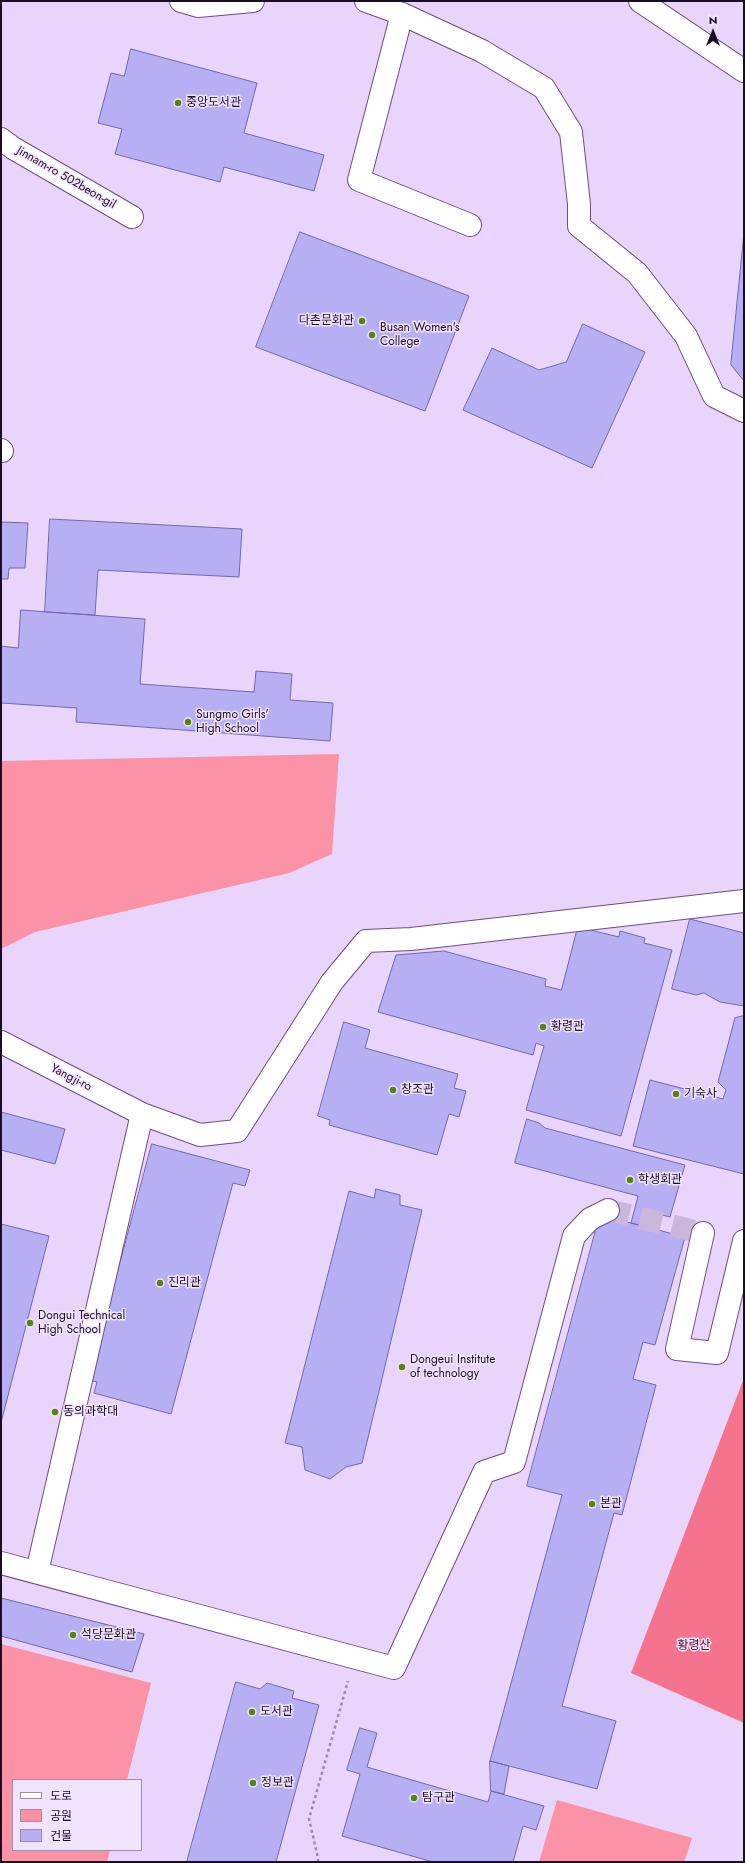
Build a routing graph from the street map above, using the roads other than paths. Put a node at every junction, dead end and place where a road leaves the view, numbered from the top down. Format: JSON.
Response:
{"nodes":[{"id":1,"x":182,"y":1,"type":"edge"},
{"id":2,"x":253,"y":1,"type":"edge"},
{"id":3,"x":366,"y":1,"type":"edge"},
{"id":4,"x":640,"y":1,"type":"edge"},
{"id":5,"x":402,"y":14,"type":"junction"},
{"id":6,"x":744,"y":71,"type":"edge"},
{"id":7,"x":1,"y":139,"type":"edge"},
{"id":8,"x":132,"y":217,"type":"dead end"},
{"id":9,"x":470,"y":225,"type":"dead end"},
{"id":10,"x":744,"y":411,"type":"edge"},
{"id":11,"x":744,"y":901,"type":"edge"},
{"id":12,"x":1,"y":1042,"type":"edge"},
{"id":13,"x":142,"y":1114,"type":"junction"},
{"id":14,"x":608,"y":1210,"type":"tunnel mouth"},
{"id":15,"x":703,"y":1233,"type":"dead end"},
{"id":16,"x":744,"y":1241,"type":"edge"},
{"id":17,"x":1,"y":1564,"type":"edge"},
{"id":18,"x":37,"y":1572,"type":"junction"}],
"edges":[{"from":1,"to":2,"type":"street"},
{"from":3,"to":5,"type":"street"},
{"from":4,"to":6,"type":"street"},
{"from":5,"to":9,"type":"street"},
{"from":5,"to":10,"type":"street"},
{"from":7,"to":8,"type":"street","name":"Jinnam-ro 502beon-gil"},
{"from":11,"to":13,"type":"street","name":"Yangji-ro"},
{"from":12,"to":13,"type":"street","name":"Yangji-ro"},
{"from":13,"to":18,"type":"street"},
{"from":14,"to":18,"type":"street"},
{"from":15,"to":16,"type":"street"},
{"from":17,"to":18,"type":"street"}]}
